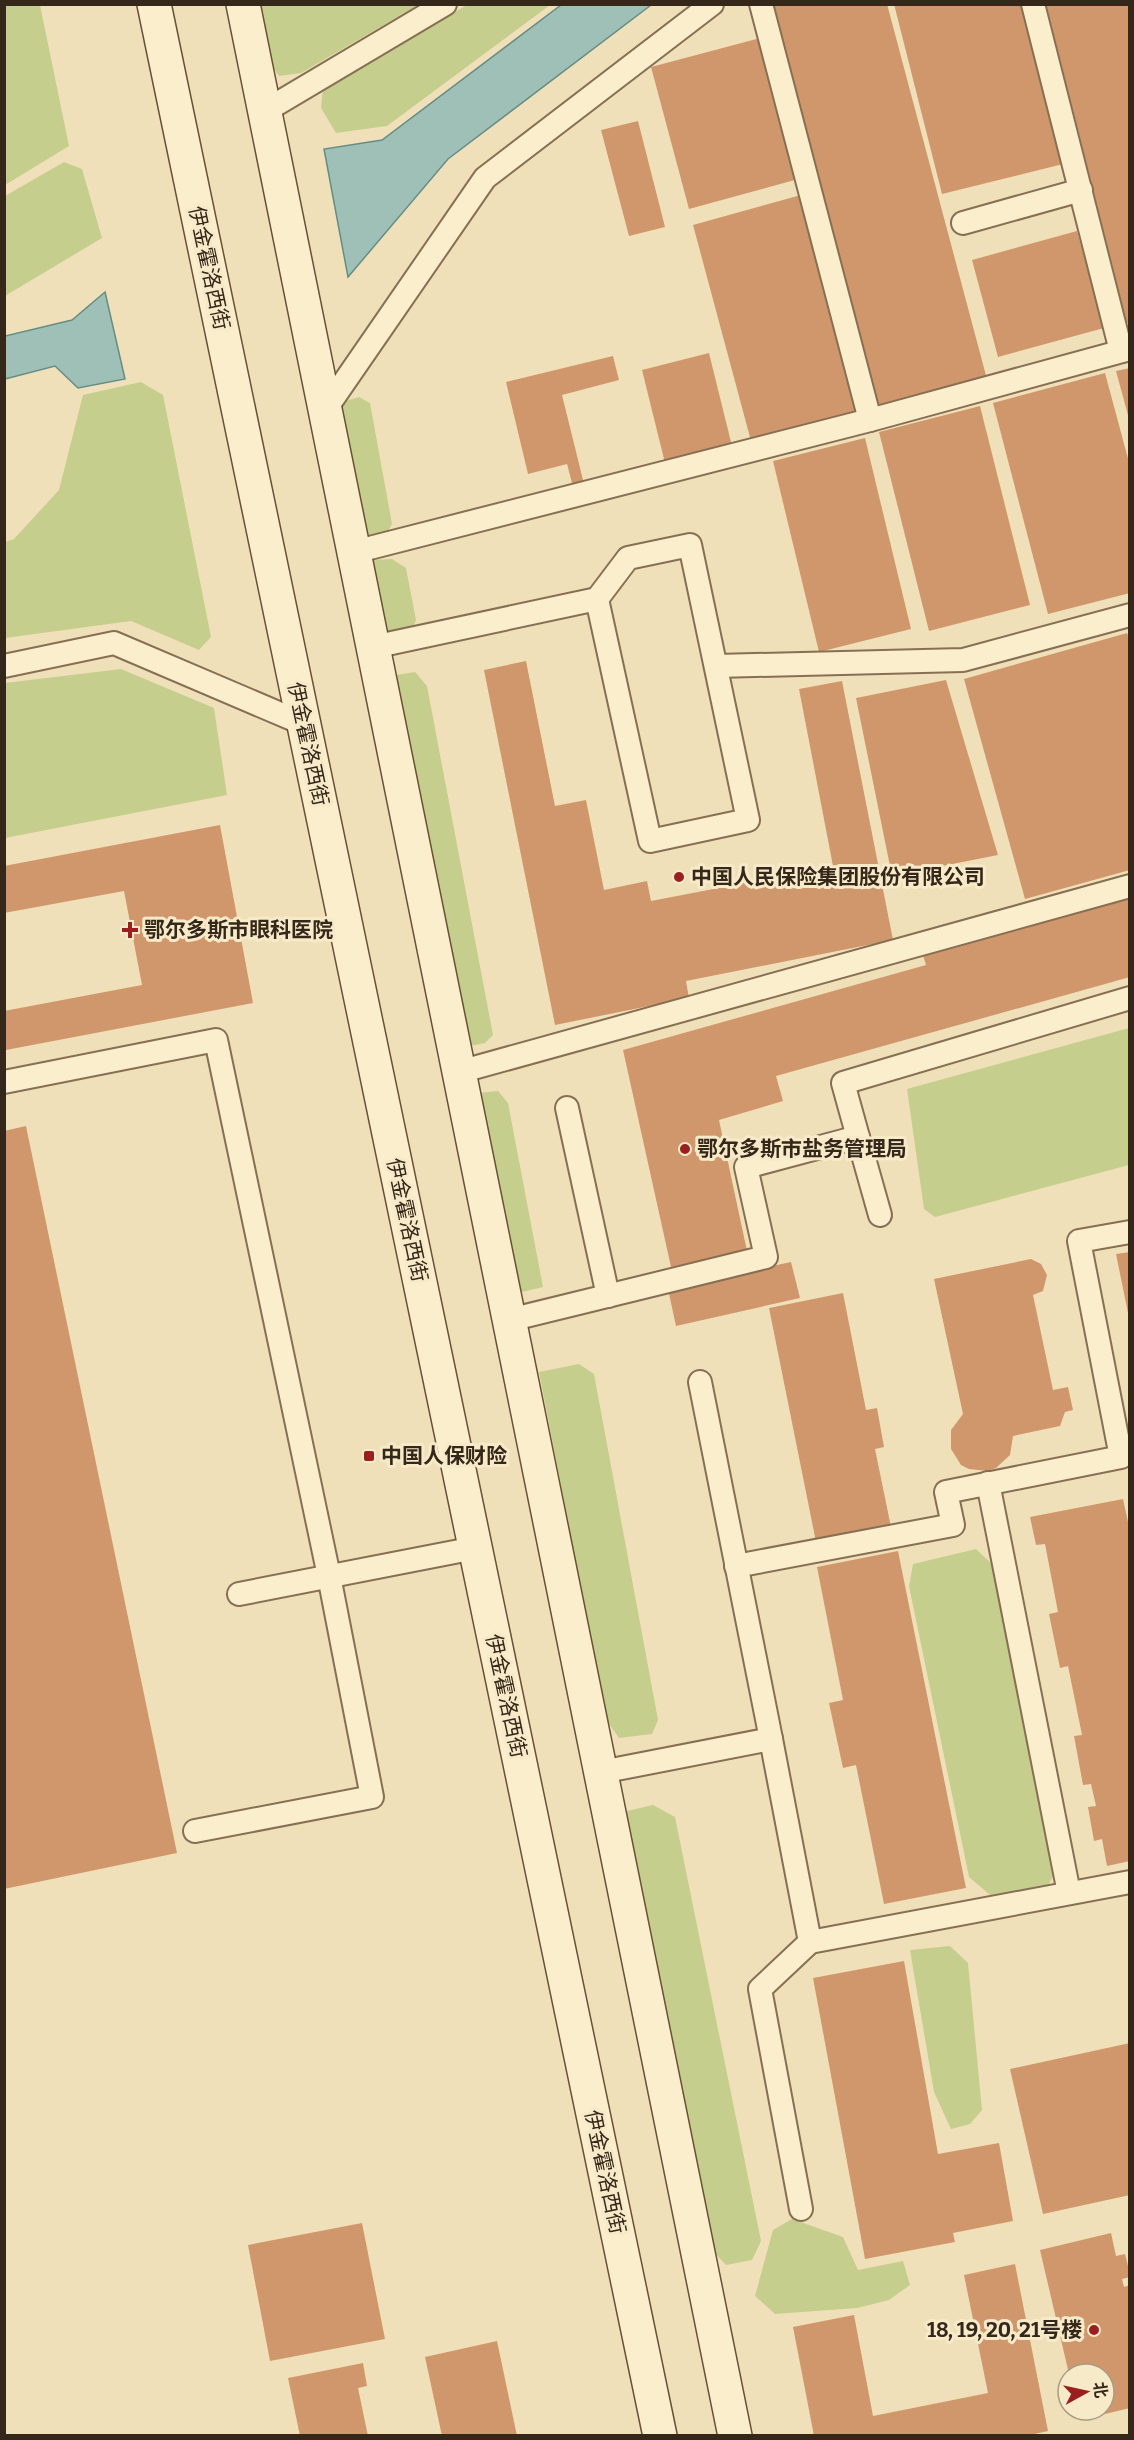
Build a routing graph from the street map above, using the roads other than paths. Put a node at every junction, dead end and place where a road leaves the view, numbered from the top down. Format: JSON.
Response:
{"nodes":[{"id":1,"x":154,"y":4,"type":"edge"},
{"id":2,"x":243,"y":4,"type":"edge"},
{"id":3,"x":445,"y":4,"type":"edge"},
{"id":4,"x":712,"y":4,"type":"edge"},
{"id":5,"x":761,"y":4,"type":"edge"},
{"id":6,"x":1033,"y":4,"type":"edge"},
{"id":7,"x":265,"y":111,"type":"junction"},
{"id":8,"x":1081,"y":190,"type":"junction"},
{"id":9,"x":963,"y":223,"type":"dead end"},
{"id":10,"x":1125,"y":350,"type":"edge"},
{"id":11,"x":325,"y":410,"type":"junction"},
{"id":12,"x":870,"y":420,"type":"junction"},
{"id":13,"x":354,"y":552,"type":"junction"},
{"id":14,"x":597,"y":599,"type":"junction"},
{"id":15,"x":1130,"y":615,"type":"edge"},
{"id":16,"x":373,"y":647,"type":"junction"},
{"id":17,"x":4,"y":666,"type":"edge"},
{"id":18,"x":716,"y":666,"type":"junction"},
{"id":19,"x":304,"y":724,"type":"junction"},
{"id":20,"x":1130,"y":886,"type":"edge"},
{"id":21,"x":1130,"y":998,"type":"edge"},
{"id":22,"x":459,"y":1072,"type":"junction"},
{"id":23,"x":4,"y":1082,"type":"edge"},
{"id":24,"x":567,"y":1108,"type":"dead end"},
{"id":25,"x":858,"y":1137,"type":"junction"},
{"id":26,"x":880,"y":1215,"type":"dead end"},
{"id":27,"x":1130,"y":1232,"type":"edge"},
{"id":28,"x":608,"y":1296,"type":"junction"},
{"id":29,"x":509,"y":1320,"type":"junction"},
{"id":30,"x":700,"y":1382,"type":"dead end"},
{"id":31,"x":1125,"y":1459,"type":"edge"},
{"id":32,"x":988,"y":1483,"type":"junction"},
{"id":33,"x":475,"y":1548,"type":"junction"},
{"id":34,"x":736,"y":1566,"type":"junction"},
{"id":35,"x":329,"y":1576,"type":"junction"},
{"id":36,"x":239,"y":1594,"type":"dead end"},
{"id":37,"x":771,"y":1739,"type":"junction"},
{"id":38,"x":601,"y":1773,"type":"junction"},
{"id":39,"x":195,"y":1831,"type":"dead end"},
{"id":40,"x":1130,"y":1882,"type":"edge"},
{"id":41,"x":1069,"y":1893,"type":"junction"},
{"id":42,"x":810,"y":1942,"type":"junction"},
{"id":43,"x":801,"y":2209,"type":"dead end"},
{"id":44,"x":660,"y":2436,"type":"edge"},
{"id":45,"x":735,"y":2436,"type":"edge"}],
"edges":[{"from":1,"to":19,"type":"street","name":"伊金霍洛西街"},
{"from":2,"to":7,"type":"street"},
{"from":3,"to":7,"type":"lane"},
{"from":4,"to":11,"type":"lane"},
{"from":5,"to":12,"type":"lane"},
{"from":6,"to":8,"type":"lane"},
{"from":7,"to":11,"type":"street"},
{"from":8,"to":9,"type":"lane"},
{"from":8,"to":10,"type":"lane"},
{"from":10,"to":12,"type":"lane"},
{"from":11,"to":13,"type":"street"},
{"from":12,"to":13,"type":"lane"},
{"from":13,"to":16,"type":"street"},
{"from":14,"to":16,"type":"lane"},
{"from":14,"to":18,"type":"lane"},
{"from":14,"to":18,"type":"lane"},
{"from":15,"to":18,"type":"lane"},
{"from":16,"to":22,"type":"street"},
{"from":17,"to":19,"type":"lane"},
{"from":19,"to":33,"type":"street","name":"伊金霍洛西街"},
{"from":20,"to":22,"type":"lane"},
{"from":21,"to":25,"type":"lane"},
{"from":22,"to":29,"type":"street"},
{"from":23,"to":35,"type":"lane"},
{"from":24,"to":28,"type":"lane"},
{"from":25,"to":26,"type":"lane"},
{"from":25,"to":28,"type":"lane"},
{"from":27,"to":31,"type":"lane"},
{"from":28,"to":29,"type":"lane"},
{"from":29,"to":38,"type":"street"},
{"from":30,"to":34,"type":"lane"},
{"from":31,"to":32,"type":"lane"},
{"from":32,"to":34,"type":"lane"},
{"from":32,"to":41,"type":"lane"},
{"from":33,"to":35,"type":"lane"},
{"from":33,"to":44,"type":"street","name":"伊金霍洛西街"},
{"from":34,"to":37,"type":"lane"},
{"from":35,"to":36,"type":"lane"},
{"from":35,"to":39,"type":"lane"},
{"from":37,"to":38,"type":"lane"},
{"from":37,"to":42,"type":"lane"},
{"from":38,"to":45,"type":"street"},
{"from":40,"to":41,"type":"lane"},
{"from":41,"to":42,"type":"lane"},
{"from":42,"to":43,"type":"lane"}]}
